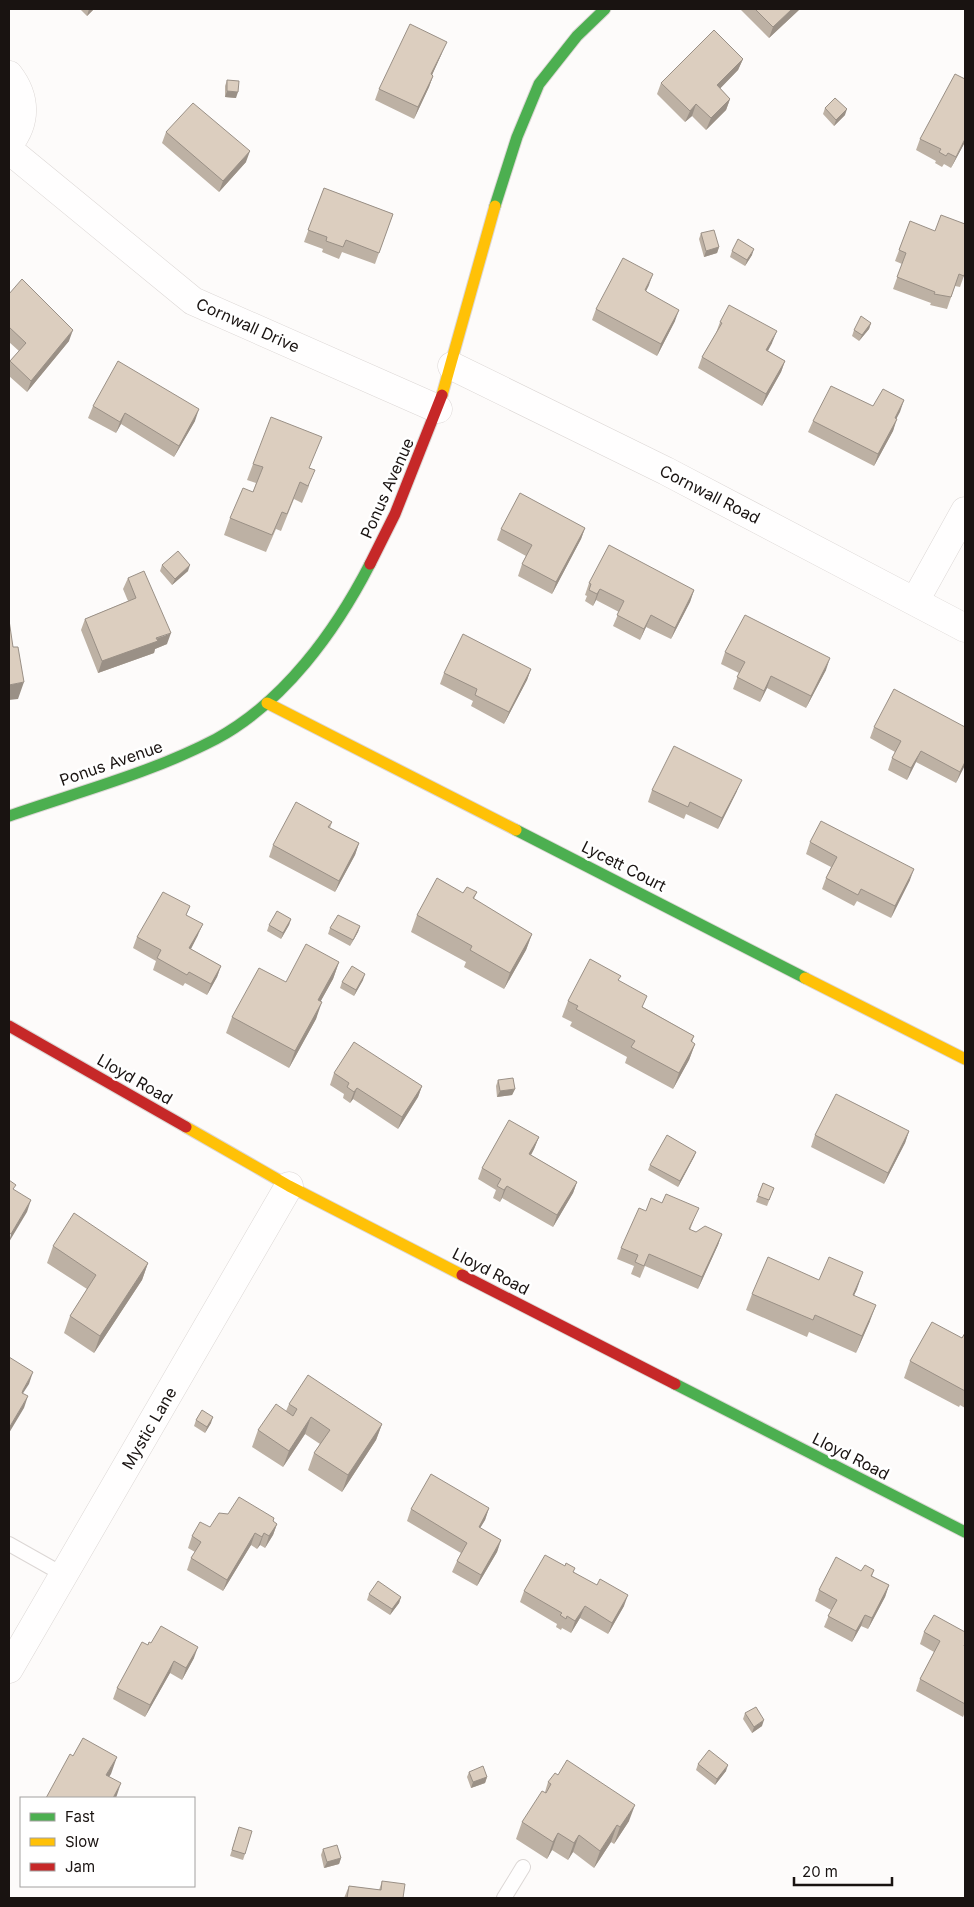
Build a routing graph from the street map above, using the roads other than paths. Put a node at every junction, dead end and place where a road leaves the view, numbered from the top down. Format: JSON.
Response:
{"nodes":[{"id":1,"x":605,"y":9,"type":"edge"},
{"id":2,"x":9,"y":75,"type":"edge"},
{"id":3,"x":9,"y":144,"type":"edge"},
{"id":4,"x":9,"y":150,"type":"edge"},
{"id":5,"x":452,"y":366,"type":"junction"},
{"id":6,"x":438,"y":409,"type":"junction"},
{"id":7,"x":965,"y":511,"type":"edge"},
{"id":8,"x":915,"y":601,"type":"junction"},
{"id":9,"x":965,"y":628,"type":"edge"},
{"id":10,"x":267,"y":703,"type":"junction"},
{"id":11,"x":9,"y":816,"type":"edge"},
{"id":12,"x":9,"y":1026,"type":"edge"},
{"id":13,"x":965,"y":1059,"type":"edge"},
{"id":14,"x":289,"y":1186,"type":"junction"},
{"id":15,"x":965,"y":1532,"type":"edge"},
{"id":16,"x":9,"y":1544,"type":"edge"},
{"id":17,"x":64,"y":1575,"type":"junction"},
{"id":18,"x":9,"y":1669,"type":"edge"},
{"id":19,"x":523,"y":1866,"type":"dead end"},
{"id":20,"x":504,"y":1898,"type":"edge"}],
"edges":[{"from":1,"to":5,"type":"street","name":"Ponus Avenue"},
{"from":2,"to":3,"type":"street"},
{"from":4,"to":6,"type":"street","name":"Cornwall Drive"},
{"from":5,"to":6,"type":"street","name":"Ponus Avenue"},
{"from":5,"to":8,"type":"street","name":"Cornwall Road"},
{"from":6,"to":10,"type":"street","name":"Ponus Avenue"},
{"from":7,"to":8,"type":"street"},
{"from":8,"to":9,"type":"street","name":"Cornwall Road"},
{"from":10,"to":11,"type":"street","name":"Ponus Avenue"},
{"from":10,"to":13,"type":"street","name":"Lycett Court"},
{"from":12,"to":14,"type":"street","name":"Lloyd Road"},
{"from":14,"to":15,"type":"street","name":"Lloyd Road"},
{"from":14,"to":17,"type":"street","name":"Mystic Lane"},
{"from":16,"to":17,"type":"lane"},
{"from":17,"to":18,"type":"street","name":"Mystic Lane"},
{"from":19,"to":20,"type":"lane"}]}
